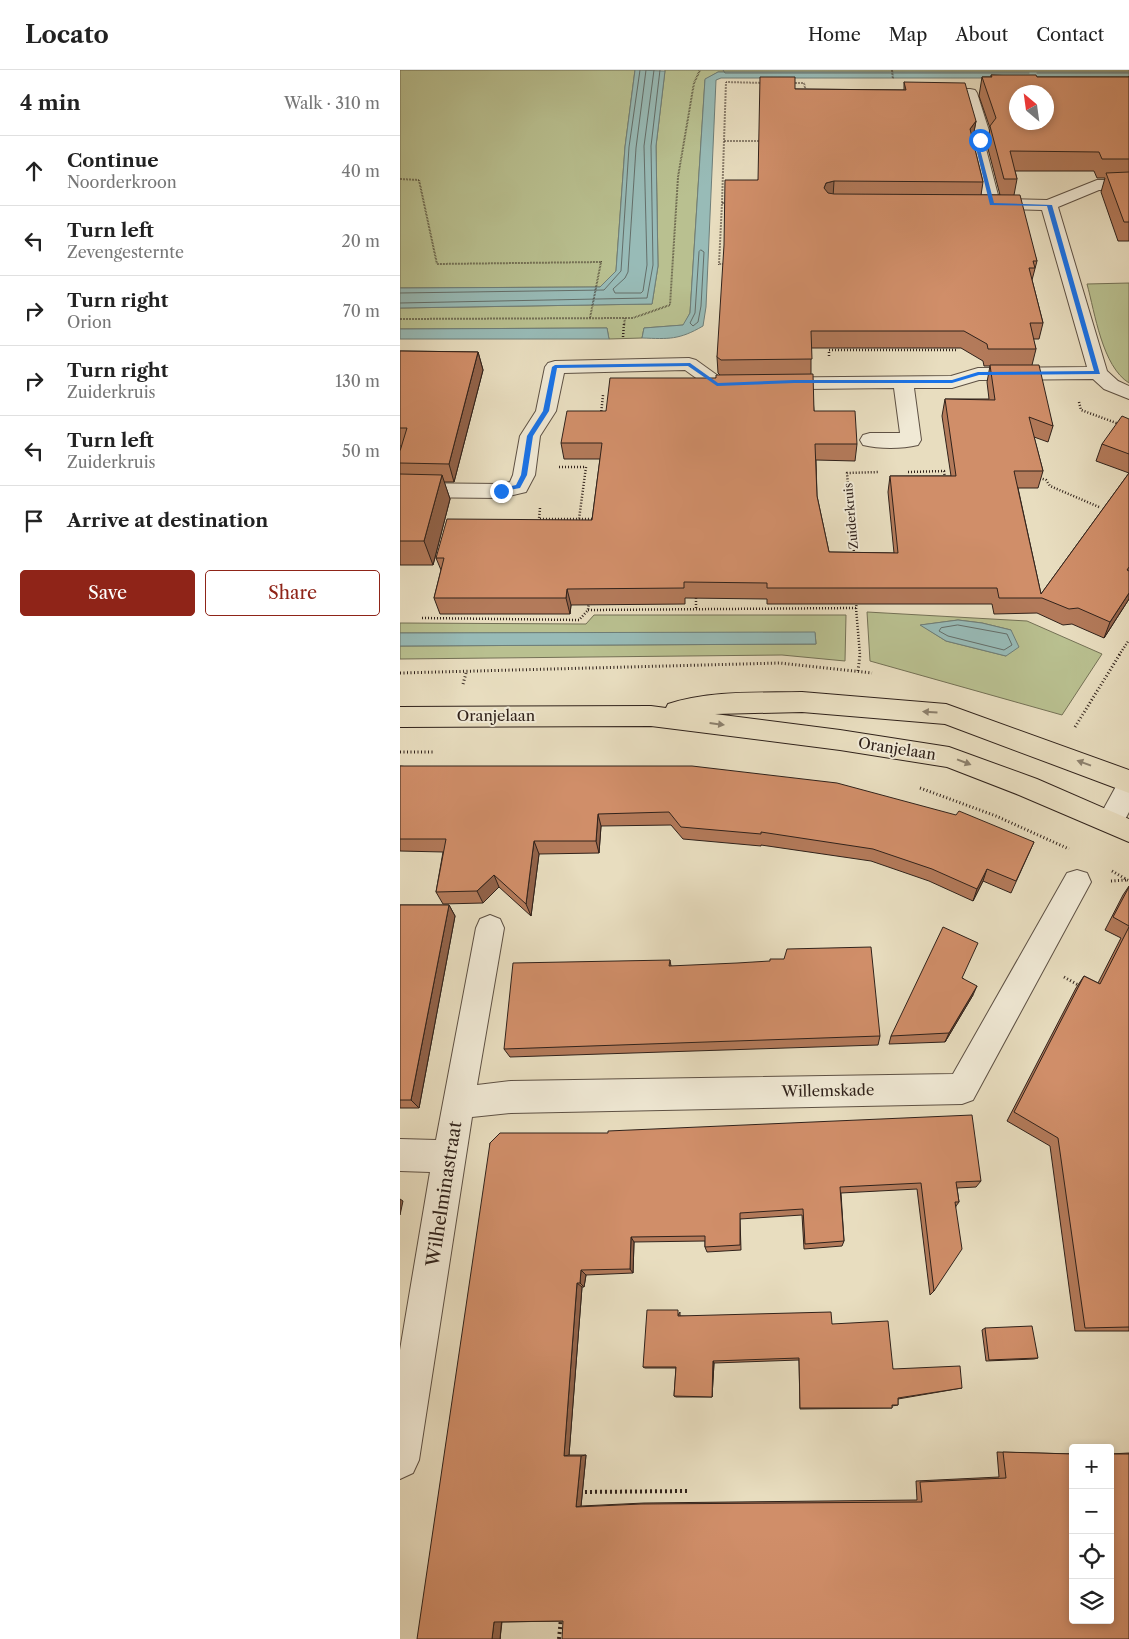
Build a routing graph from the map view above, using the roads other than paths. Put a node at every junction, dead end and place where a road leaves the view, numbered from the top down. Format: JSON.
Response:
{"nodes":[{"id":1,"x":913,"y":93,"type":"edge"},
{"id":2,"x":1129,"y":185,"type":"edge"},
{"id":3,"x":972,"y":204,"type":"edge"},
{"id":4,"x":992,"y":204,"type":"junction"},
{"id":5,"x":1049,"y":205,"type":"junction"},
{"id":6,"x":1098,"y":373,"type":"junction"},
{"id":7,"x":903,"y":382,"type":"junction"},
{"id":8,"x":1129,"y":393,"type":"edge"},
{"id":9,"x":870,"y":440,"type":"dead end"},
{"id":10,"x":400,"y":490,"type":"edge"},
{"id":11,"x":651,"y":716,"type":"junction"},
{"id":12,"x":400,"y":717,"type":"edge"},
{"id":13,"x":1129,"y":782,"type":"edge"},
{"id":14,"x":1129,"y":787,"type":"edge"},
{"id":15,"x":1120,"y":826,"type":"edge"},
{"id":16,"x":1076,"y":867,"type":"road end"},
{"id":17,"x":490,"y":928,"type":"dead end"},
{"id":18,"x":458,"y":1104,"type":"junction"},
{"id":19,"x":400,"y":1155,"type":"edge"},
{"id":20,"x":450,"y":1157,"type":"junction"},
{"id":21,"x":400,"y":1460,"type":"edge"}],
"edges":[{"from":1,"to":4,"type":"street"},
{"from":2,"to":5,"type":"street"},
{"from":3,"to":4,"type":"street"},
{"from":4,"to":5,"type":"street"},
{"from":5,"to":6,"type":"street"},
{"from":6,"to":7,"type":"street"},
{"from":6,"to":8,"type":"street"},
{"from":7,"to":9,"type":"street"},
{"from":7,"to":10,"type":"street"},
{"from":11,"to":12,"type":"main road","name":"Oranjelaan"},
{"from":13,"to":11,"type":"main road","name":"Oranjelaan","one_way":true},
{"from":11,"to":15,"type":"main road","name":"Oranjelaan","one_way":true},
{"from":14,"to":15,"type":"street"},
{"from":16,"to":18,"type":"street","name":"Willemskade"},
{"from":17,"to":18,"type":"street","name":"Wilhelminastraat"},
{"from":18,"to":20,"type":"street","name":"Wilhelminastraat"},
{"from":19,"to":20,"type":"street"},
{"from":20,"to":21,"type":"street","name":"Wilhelminastraat"}]}
